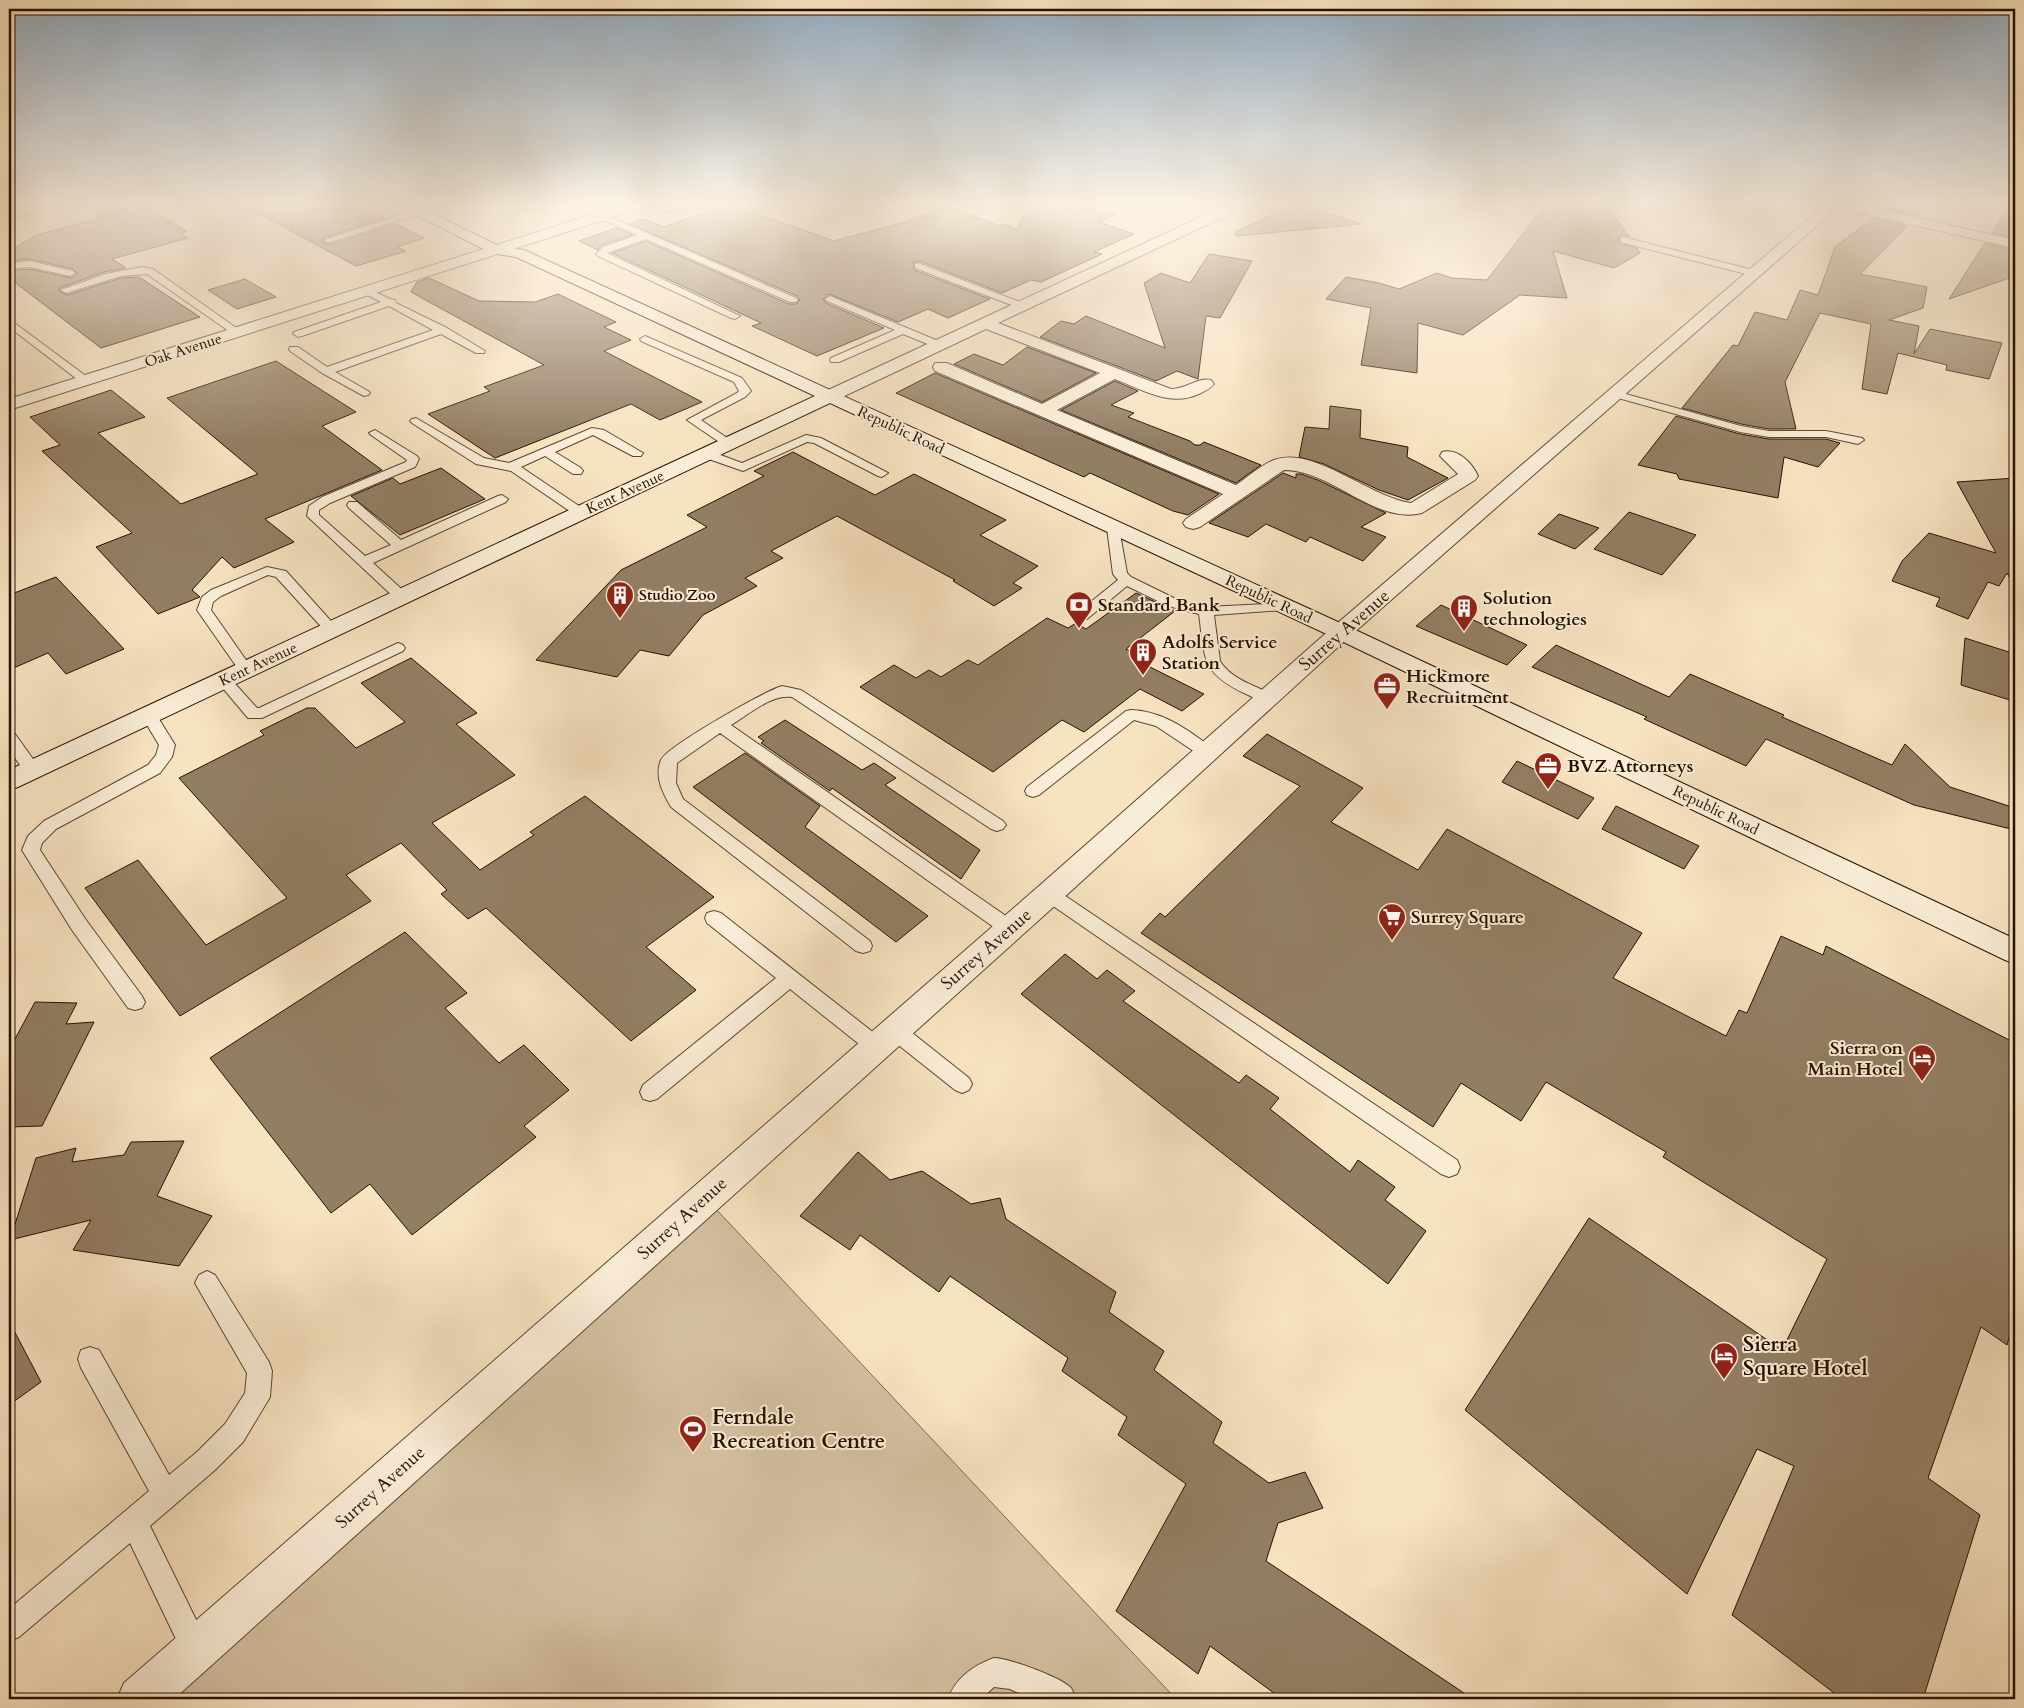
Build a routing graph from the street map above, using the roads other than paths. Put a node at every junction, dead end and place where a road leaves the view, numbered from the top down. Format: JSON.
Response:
{"nodes":[{"id":1,"x":91,"y":283,"type":"edge"},
{"id":2,"x":167,"y":283,"type":"edge"},
{"id":3,"x":393,"y":283,"type":"edge"},
{"id":4,"x":587,"y":283,"type":"edge"},
{"id":5,"x":663,"y":283,"type":"edge"},
{"id":6,"x":752,"y":283,"type":"edge"},
{"id":7,"x":961,"y":283,"type":"edge"},
{"id":8,"x":1072,"y":283,"type":"edge"},
{"id":9,"x":1743,"y":283,"type":"edge"},
{"id":10,"x":66,"y":290,"type":"dead end"},
{"id":11,"x":367,"y":291,"type":"junction"},
{"id":12,"x":830,"y":299,"type":"dead end"},
{"id":13,"x":792,"y":300,"type":"dead end"},
{"id":14,"x":392,"y":302,"type":"junction"},
{"id":15,"x":1022,"y":306,"type":"junction"},
{"id":16,"x":734,"y":316,"type":"dead end"},
{"id":17,"x":9,"y":322,"type":"edge"},
{"id":18,"x":984,"y":323,"type":"junction"},
{"id":19,"x":443,"y":330,"type":"junction"},
{"id":20,"x":903,"y":330,"type":"junction"},
{"id":21,"x":237,"y":332,"type":"junction"},
{"id":22,"x":298,"y":334,"type":"dead end"},
{"id":23,"x":645,"y":339,"type":"dead end"},
{"id":24,"x":938,"y":345,"type":"junction"},
{"id":25,"x":294,"y":349,"type":"dead end"},
{"id":26,"x":480,"y":350,"type":"dead end"},
{"id":27,"x":835,"y":360,"type":"dead end"},
{"id":28,"x":941,"y":367,"type":"dead end"},
{"id":29,"x":326,"y":371,"type":"junction"},
{"id":30,"x":1115,"y":372,"type":"junction"},
{"id":31,"x":86,"y":380,"type":"junction"},
{"id":32,"x":1205,"y":384,"type":"dead end"},
{"id":33,"x":364,"y":393,"type":"dead end"},
{"id":34,"x":1615,"y":394,"type":"junction"},
{"id":35,"x":830,"y":396,"type":"junction"},
{"id":36,"x":9,"y":405,"type":"edge"},
{"id":37,"x":1043,"y":410,"type":"junction"},
{"id":38,"x":416,"y":420,"type":"dead end"},
{"id":39,"x":375,"y":433,"type":"dead end"},
{"id":40,"x":1858,"y":440,"type":"dead end"},
{"id":41,"x":729,"y":444,"type":"junction"},
{"id":42,"x":545,"y":451,"type":"junction"},
{"id":43,"x":638,"y":453,"type":"dead end"},
{"id":44,"x":706,"y":454,"type":"junction"},
{"id":45,"x":1449,"y":456,"type":"dead end"},
{"id":46,"x":510,"y":467,"type":"junction"},
{"id":47,"x":577,"y":471,"type":"dead end"},
{"id":48,"x":882,"y":473,"type":"dead end"},
{"id":49,"x":1237,"y":494,"type":"junction"},
{"id":50,"x":502,"y":499,"type":"dead end"},
{"id":51,"x":353,"y":505,"type":"dead end"},
{"id":52,"x":581,"y":513,"type":"junction"},
{"id":53,"x":1193,"y":523,"type":"dead end"},
{"id":54,"x":1113,"y":528,"type":"junction"},
{"id":55,"x":400,"y":546,"type":"junction"},
{"id":56,"x":364,"y":562,"type":"junction"},
{"id":57,"x":1126,"y":580,"type":"junction"},
{"id":58,"x":402,"y":597,"type":"junction"},
{"id":59,"x":1284,"y":606,"type":"junction"},
{"id":60,"x":1206,"y":611,"type":"junction"},
{"id":61,"x":1082,"y":616,"type":"dead end"},
{"id":62,"x":332,"y":630,"type":"junction"},
{"id":63,"x":1341,"y":632,"type":"junction"},
{"id":64,"x":398,"y":648,"type":"dead end"},
{"id":65,"x":246,"y":670,"type":"junction"},
{"id":66,"x":224,"y":680,"type":"junction"},
{"id":67,"x":1266,"y":698,"type":"junction"},
{"id":68,"x":149,"y":716,"type":"junction"},
{"id":69,"x":720,"y":725,"type":"junction"},
{"id":70,"x":9,"y":738,"type":"edge"},
{"id":71,"x":1207,"y":752,"type":"junction"},
{"id":72,"x":32,"y":770,"type":"junction"},
{"id":73,"x":9,"y":781,"type":"edge"},
{"id":74,"x":1033,"y":791,"type":"dead end"},
{"id":75,"x":997,"y":824,"type":"dead end"},
{"id":76,"x":1049,"y":894,"type":"junction"},
{"id":77,"x":714,"y":918,"type":"dead end"},
{"id":78,"x":1009,"y":928,"type":"junction"},
{"id":79,"x":863,"y":946,"type":"dead end"},
{"id":80,"x":2015,"y":952,"type":"edge"},
{"id":81,"x":790,"y":978,"type":"junction"},
{"id":82,"x":135,"y":1002,"type":"dead end"},
{"id":83,"x":885,"y":1038,"type":"junction"},
{"id":84,"x":962,"y":1084,"type":"dead end"},
{"id":85,"x":650,"y":1092,"type":"dead end"},
{"id":86,"x":1449,"y":1167,"type":"dead end"},
{"id":87,"x":208,"y":1282,"type":"dead end"},
{"id":88,"x":90,"y":1359,"type":"dead end"},
{"id":89,"x":166,"y":1495,"type":"junction"},
{"id":90,"x":134,"y":1522,"type":"junction"},
{"id":91,"x":9,"y":1626,"type":"edge"},
{"id":92,"x":196,"y":1651,"type":"junction"},
{"id":93,"x":970,"y":1690,"type":"edge"},
{"id":94,"x":140,"y":1699,"type":"edge"},
{"id":95,"x":1061,"y":1699,"type":"edge"}],
"edges":[{"from":1,"to":10,"type":"lane"},
{"from":2,"to":21,"type":"lane"},
{"from":3,"to":11,"type":"street","name":"Oak Avenue"},
{"from":4,"to":35,"type":"street","name":"Republic Road"},
{"from":5,"to":16,"type":"lane"},
{"from":6,"to":13,"type":"lane"},
{"from":7,"to":15,"type":"lane"},
{"from":8,"to":15,"type":"street","name":"Kent Avenue"},
{"from":9,"to":34,"type":"street","name":"Surrey Avenue"},
{"from":11,"to":14,"type":"lane"},
{"from":11,"to":21,"type":"street","name":"Oak Avenue"},
{"from":12,"to":20,"type":"lane"},
{"from":14,"to":19,"type":"lane"},
{"from":14,"to":22,"type":"lane"},
{"from":15,"to":18,"type":"street","name":"Kent Avenue"},
{"from":17,"to":31,"type":"lane"},
{"from":18,"to":24,"type":"street","name":"Kent Avenue"},
{"from":18,"to":30,"type":"street"},
{"from":19,"to":26,"type":"lane"},
{"from":19,"to":29,"type":"lane"},
{"from":20,"to":24,"type":"lane"},
{"from":20,"to":27,"type":"lane"},
{"from":21,"to":31,"type":"street","name":"Oak Avenue"},
{"from":23,"to":41,"type":"lane"},
{"from":24,"to":35,"type":"street","name":"Kent Avenue"},
{"from":25,"to":29,"type":"lane"},
{"from":28,"to":37,"type":"street"},
{"from":29,"to":33,"type":"lane"},
{"from":30,"to":32,"type":"street"},
{"from":30,"to":37,"type":"street"},
{"from":31,"to":36,"type":"street","name":"Oak Avenue"},
{"from":34,"to":40,"type":"lane"},
{"from":34,"to":63,"type":"street","name":"Surrey Avenue"},
{"from":35,"to":41,"type":"street","name":"Kent Avenue"},
{"from":35,"to":54,"type":"street","name":"Republic Road"},
{"from":37,"to":49,"type":"street"},
{"from":38,"to":46,"type":"lane"},
{"from":39,"to":56,"type":"lane"},
{"from":41,"to":44,"type":"street","name":"Kent Avenue"},
{"from":42,"to":43,"type":"lane"},
{"from":42,"to":46,"type":"lane"},
{"from":42,"to":47,"type":"lane"},
{"from":44,"to":48,"type":"lane"},
{"from":44,"to":52,"type":"street","name":"Kent Avenue"},
{"from":45,"to":49,"type":"street"},
{"from":46,"to":52,"type":"lane"},
{"from":49,"to":53,"type":"street"},
{"from":50,"to":55,"type":"lane"},
{"from":51,"to":55,"type":"lane"},
{"from":52,"to":58,"type":"street","name":"Kent Avenue"},
{"from":54,"to":57,"type":"lane"},
{"from":54,"to":59,"type":"street","name":"Republic Road"},
{"from":55,"to":56,"type":"lane"},
{"from":56,"to":58,"type":"lane"},
{"from":57,"to":60,"type":"lane"},
{"from":57,"to":61,"type":"lane"},
{"from":58,"to":62,"type":"street","name":"Kent Avenue"},
{"from":59,"to":60,"type":"lane"},
{"from":59,"to":63,"type":"street","name":"Republic Road"},
{"from":60,"to":67,"type":"lane"},
{"from":62,"to":65,"type":"street","name":"Kent Avenue"},
{"from":62,"to":65,"type":"lane"},
{"from":63,"to":67,"type":"street","name":"Surrey Avenue"},
{"from":63,"to":80,"type":"street","name":"Republic Road"},
{"from":64,"to":66,"type":"lane"},
{"from":65,"to":66,"type":"street","name":"Kent Avenue"},
{"from":66,"to":68,"type":"street","name":"Kent Avenue"},
{"from":67,"to":71,"type":"street","name":"Surrey Avenue"},
{"from":68,"to":72,"type":"street","name":"Kent Avenue"},
{"from":68,"to":82,"type":"lane"},
{"from":69,"to":75,"type":"lane"},
{"from":69,"to":78,"type":"lane"},
{"from":69,"to":79,"type":"lane"},
{"from":70,"to":72,"type":"lane"},
{"from":71,"to":74,"type":"lane"},
{"from":71,"to":76,"type":"street","name":"Surrey Avenue"},
{"from":72,"to":73,"type":"street","name":"Kent Avenue"},
{"from":76,"to":78,"type":"street","name":"Surrey Avenue"},
{"from":76,"to":86,"type":"lane"},
{"from":77,"to":81,"type":"lane"},
{"from":78,"to":83,"type":"street","name":"Surrey Avenue"},
{"from":81,"to":83,"type":"lane"},
{"from":81,"to":85,"type":"lane"},
{"from":83,"to":84,"type":"lane"},
{"from":83,"to":92,"type":"street","name":"Surrey Avenue"},
{"from":87,"to":89,"type":"lane"},
{"from":88,"to":89,"type":"lane"},
{"from":89,"to":90,"type":"lane"},
{"from":90,"to":91,"type":"lane"},
{"from":90,"to":92,"type":"lane"},
{"from":92,"to":94,"type":"street","name":"Surrey Avenue"},
{"from":93,"to":95,"type":"lane"}]}
